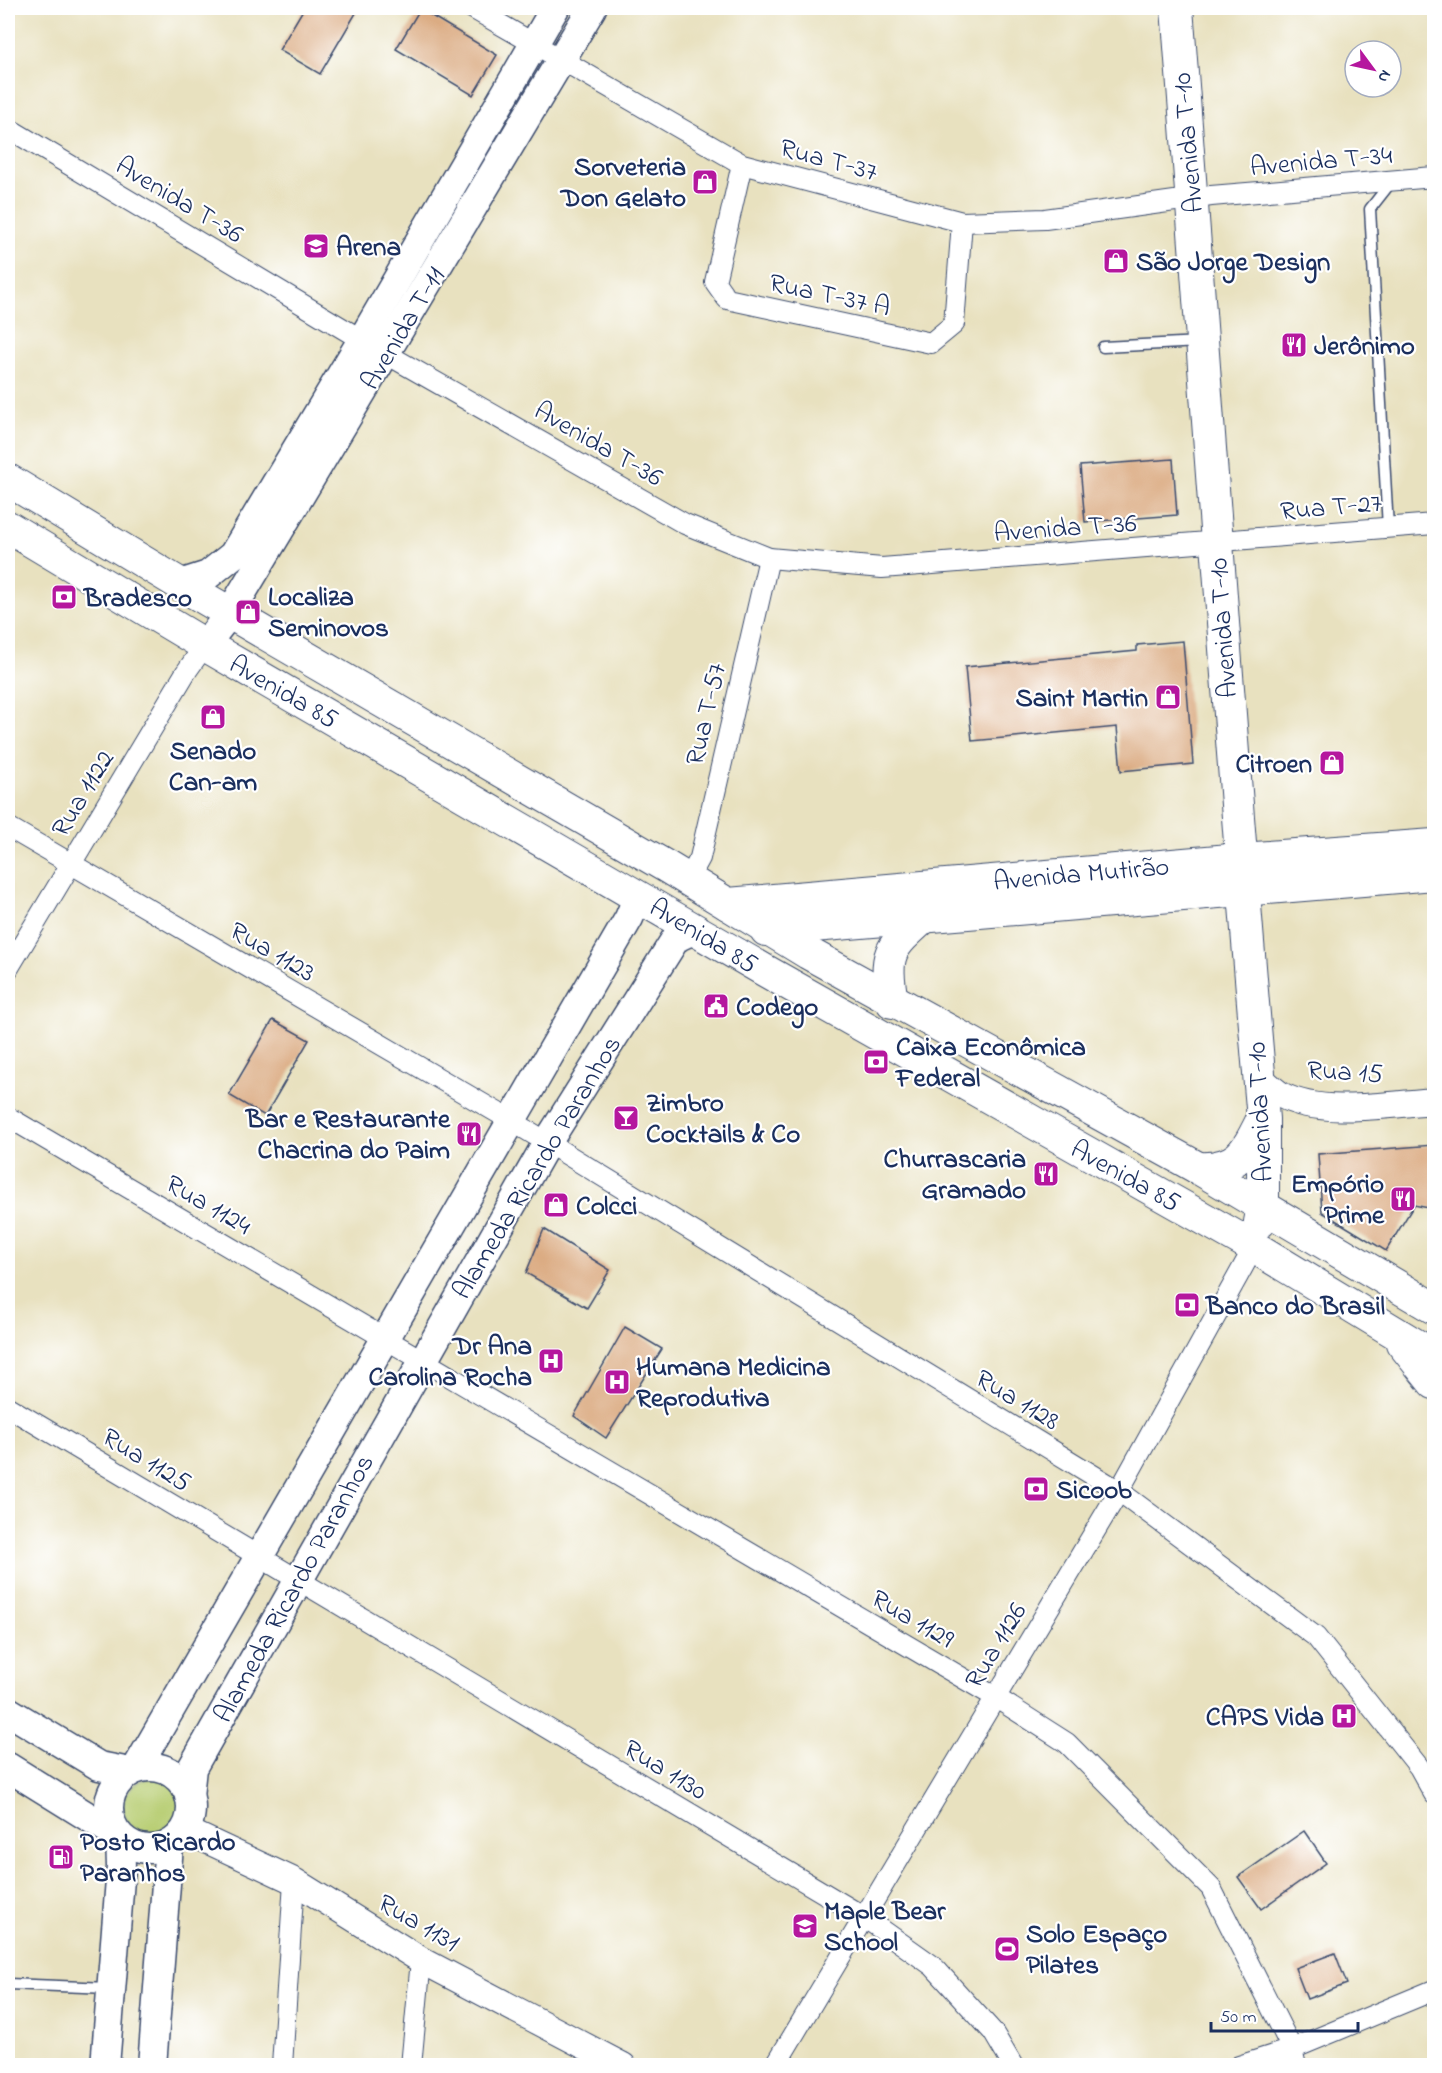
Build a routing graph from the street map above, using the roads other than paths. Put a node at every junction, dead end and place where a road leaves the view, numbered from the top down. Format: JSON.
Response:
{"nodes":[{"id":1,"x":472,"y":8,"type":"edge"},
{"id":2,"x":555,"y":8,"type":"edge"},
{"id":3,"x":592,"y":8,"type":"edge"},
{"id":4,"x":1177,"y":8,"type":"edge"},
{"id":5,"x":533,"y":44,"type":"junction"},
{"id":6,"x":562,"y":61,"type":"junction"},
{"id":7,"x":8,"y":128,"type":"edge"},
{"id":8,"x":742,"y":164,"type":"junction"},
{"id":9,"x":1434,"y":177,"type":"edge"},
{"id":10,"x":1392,"y":181,"type":"junction"},
{"id":11,"x":1202,"y":197,"type":"junction"},
{"id":12,"x":962,"y":222,"type":"junction"},
{"id":13,"x":362,"y":340,"type":"junction"},
{"id":14,"x":1203,"y":342,"type":"junction"},
{"id":15,"x":1103,"y":347,"type":"dead end"},
{"id":16,"x":387,"y":353,"type":"junction"},
{"id":17,"x":8,"y":480,"type":"edge"},
{"id":18,"x":1434,"y":524,"type":"edge"},
{"id":19,"x":8,"y":527,"type":"edge"},
{"id":20,"x":1388,"y":528,"type":"junction"},
{"id":21,"x":1224,"y":542,"type":"junction"},
{"id":22,"x":769,"y":558,"type":"junction"},
{"id":23,"x":180,"y":584,"type":"junction"},
{"id":24,"x":230,"y":613,"type":"junction"},
{"id":25,"x":205,"y":645,"type":"junction"},
{"id":26,"x":283,"y":690,"type":"junction"},
{"id":27,"x":8,"y":827,"type":"edge"},
{"id":28,"x":1434,"y":845,"type":"edge"},
{"id":29,"x":1241,"y":859,"type":"junction"},
{"id":30,"x":70,"y":865,"type":"junction"},
{"id":31,"x":1434,"y":874,"type":"edge"},
{"id":32,"x":688,"y":880,"type":"junction"},
{"id":33,"x":1244,"y":890,"type":"junction"},
{"id":34,"x":634,"y":893,"type":"junction"},
{"id":35,"x":728,"y":904,"type":"junction"},
{"id":36,"x":924,"y":917,"type":"junction"},
{"id":37,"x":695,"y":929,"type":"junction"},
{"id":38,"x":771,"y":930,"type":"junction"},
{"id":39,"x":8,"y":969,"type":"edge"},
{"id":40,"x":892,"y":1002,"type":"junction"},
{"id":41,"x":1259,"y":1077,"type":"junction"},
{"id":42,"x":1434,"y":1101,"type":"edge"},
{"id":43,"x":8,"y":1118,"type":"edge"},
{"id":44,"x":1263,"y":1119,"type":"junction"},
{"id":45,"x":512,"y":1121,"type":"junction"},
{"id":46,"x":547,"y":1143,"type":"junction"},
{"id":47,"x":1198,"y":1168,"type":"junction"},
{"id":48,"x":1263,"y":1207,"type":"junction"},
{"id":49,"x":1254,"y":1247,"type":"junction"},
{"id":50,"x":1434,"y":1308,"type":"edge"},
{"id":51,"x":1393,"y":1331,"type":"junction"},
{"id":52,"x":384,"y":1338,"type":"junction"},
{"id":53,"x":1434,"y":1356,"type":"edge"},
{"id":54,"x":422,"y":1360,"type":"junction"},
{"id":55,"x":1434,"y":1383,"type":"edge"},
{"id":56,"x":8,"y":1407,"type":"edge"},
{"id":57,"x":1119,"y":1491,"type":"junction"},
{"id":58,"x":258,"y":1558,"type":"junction"},
{"id":59,"x":297,"y":1581,"type":"junction"},
{"id":60,"x":995,"y":1697,"type":"junction"},
{"id":61,"x":8,"y":1711,"type":"edge"},
{"id":62,"x":8,"y":1767,"type":"edge"},
{"id":63,"x":133,"y":1770,"type":"junction"},
{"id":64,"x":1434,"y":1794,"type":"edge"},
{"id":65,"x":189,"y":1796,"type":"junction"},
{"id":66,"x":119,"y":1836,"type":"junction"},
{"id":67,"x":177,"y":1837,"type":"junction"},
{"id":68,"x":294,"y":1881,"type":"junction"},
{"id":69,"x":864,"y":1917,"type":"junction"},
{"id":70,"x":421,"y":1960,"type":"junction"},
{"id":71,"x":8,"y":1984,"type":"edge"},
{"id":72,"x":111,"y":1988,"type":"junction"},
{"id":73,"x":1434,"y":1990,"type":"edge"},
{"id":74,"x":1294,"y":2057,"type":"edge"},
{"id":75,"x":105,"y":2066,"type":"edge"},
{"id":76,"x":152,"y":2066,"type":"edge"},
{"id":77,"x":282,"y":2066,"type":"edge"},
{"id":78,"x":411,"y":2066,"type":"edge"},
{"id":79,"x":622,"y":2066,"type":"edge"},
{"id":80,"x":775,"y":2066,"type":"edge"},
{"id":81,"x":1013,"y":2066,"type":"edge"},
{"id":82,"x":1239,"y":2066,"type":"edge"}],
"edges":[{"from":1,"to":5,"type":"street","name":"Rua T-37"},
{"from":2,"to":5,"type":"main road","name":"Avenida T-11"},
{"from":3,"to":6,"type":"main road","name":"Avenida T-11"},
{"from":4,"to":11,"type":"main road","name":"Avenida T-10"},
{"from":5,"to":6,"type":"street","name":"Rua T-37"},
{"from":5,"to":13,"type":"main road","name":"Avenida T-11"},
{"from":6,"to":8,"type":"street","name":"Rua T-37"},
{"from":6,"to":16,"type":"main road","name":"Avenida T-11"},
{"from":7,"to":13,"type":"street","name":"Avenida T-36"},
{"from":8,"to":12,"type":"street","name":"Rua T-37"},
{"from":8,"to":12,"type":"street","name":"Rua T-37 A"},
{"from":9,"to":10,"type":"street","name":"Avenida T-34"},
{"from":10,"to":11,"type":"street","name":"Avenida T-34"},
{"from":10,"to":20,"type":"lane"},
{"from":11,"to":12,"type":"street","name":"Rua T-37"},
{"from":11,"to":14,"type":"main road","name":"Avenida T-10"},
{"from":13,"to":16,"type":"street","name":"Avenida T-36"},
{"from":13,"to":23,"type":"main road","name":"Avenida T-11"},
{"from":14,"to":15,"type":"lane"},
{"from":14,"to":21,"type":"main road","name":"Avenida T-10"},
{"from":16,"to":22,"type":"street","name":"Avenida T-36"},
{"from":16,"to":24,"type":"main road","name":"Avenida T-11"},
{"from":17,"to":23,"type":"main road","name":"Avenida 85"},
{"from":18,"to":20,"type":"street","name":"Rua T-27"},
{"from":19,"to":25,"type":"main road","name":"Avenida 85"},
{"from":20,"to":21,"type":"street","name":"Rua T-27"},
{"from":21,"to":22,"type":"street","name":"Avenida T-36"},
{"from":21,"to":29,"type":"main road","name":"Avenida T-10"},
{"from":22,"to":32,"type":"street","name":"Rua T-57"},
{"from":23,"to":24,"type":"main road","name":"Avenida 85"},
{"from":23,"to":25,"type":"main road"},
{"from":24,"to":25,"type":"main road","name":"Avenida T-11"},
{"from":24,"to":32,"type":"main road","name":"Avenida 85"},
{"from":25,"to":26,"type":"main road","name":"Avenida 85"},
{"from":25,"to":30,"type":"street","name":"Rua 1122"},
{"from":26,"to":34,"type":"main road","name":"Avenida 85"},
{"from":26,"to":38,"type":"main road","name":"Avenida Mutirão"},
{"from":27,"to":30,"type":"street","name":"Rua 1123"},
{"from":28,"to":29,"type":"main road","name":"Avenida Mutirão"},
{"from":29,"to":33,"type":"main road","name":"Avenida T-10"},
{"from":29,"to":35,"type":"main road","name":"Avenida Mutirão"},
{"from":30,"to":39,"type":"street","name":"Rua 1122"},
{"from":30,"to":45,"type":"street","name":"Rua 1123"},
{"from":31,"to":33,"type":"main road","name":"Avenida Mutirão"},
{"from":32,"to":35,"type":"main road","name":"Avenida 85"},
{"from":33,"to":36,"type":"main road","name":"Avenida Mutirão"},
{"from":33,"to":41,"type":"main road","name":"Avenida T-10"},
{"from":34,"to":37,"type":"main road","name":"Avenida 85"},
{"from":34,"to":45,"type":"main road","name":"Alameda Ricardo Paranhos"},
{"from":35,"to":38,"type":"main road","name":"Avenida 85"},
{"from":36,"to":38,"type":"main road","name":"Avenida Mutirão"},
{"from":36,"to":40,"type":"main road"},
{"from":37,"to":46,"type":"main road","name":"Alameda Ricardo Paranhos"},
{"from":37,"to":49,"type":"main road","name":"Avenida 85"},
{"from":38,"to":40,"type":"main road","name":"Avenida 85"},
{"from":40,"to":47,"type":"main road","name":"Avenida 85"},
{"from":41,"to":42,"type":"street","name":"Rua 15"},
{"from":41,"to":44,"type":"main road","name":"Avenida T-10"},
{"from":43,"to":52,"type":"street","name":"Rua 1124"},
{"from":44,"to":47,"type":"main road"},
{"from":44,"to":48,"type":"main road","name":"Avenida T-10"},
{"from":45,"to":46,"type":"street","name":"Rua 1128"},
{"from":45,"to":52,"type":"main road","name":"Alameda Ricardo Paranhos"},
{"from":46,"to":54,"type":"main road","name":"Alameda Ricardo Paranhos"},
{"from":46,"to":57,"type":"street","name":"Rua 1128"},
{"from":47,"to":48,"type":"main road","name":"Avenida 85"},
{"from":48,"to":49,"type":"main road","name":"Avenida T-10"},
{"from":48,"to":50,"type":"main road","name":"Avenida 85"},
{"from":49,"to":51,"type":"main road","name":"Avenida 85"},
{"from":49,"to":57,"type":"street","name":"Rua 1126"},
{"from":51,"to":53,"type":"main road","name":"Avenida 85"},
{"from":51,"to":55,"type":"main road"},
{"from":52,"to":54,"type":"street","name":"Rua 1129"},
{"from":52,"to":58,"type":"main road","name":"Alameda Ricardo Paranhos"},
{"from":54,"to":59,"type":"main road","name":"Alameda Ricardo Paranhos"},
{"from":54,"to":60,"type":"street","name":"Rua 1129"},
{"from":56,"to":58,"type":"street","name":"Rua 1125"},
{"from":57,"to":60,"type":"street","name":"Rua 1126"},
{"from":57,"to":64,"type":"street","name":"Rua 1128"},
{"from":58,"to":59,"type":"street","name":"Rua 1130"},
{"from":58,"to":63,"type":"main road","name":"Alameda Ricardo Paranhos"},
{"from":59,"to":65,"type":"main road","name":"Alameda Ricardo Paranhos"},
{"from":59,"to":69,"type":"street","name":"Rua 1130"},
{"from":60,"to":69,"type":"street","name":"Rua 1126"},
{"from":60,"to":74,"type":"street","name":"Rua 1129"},
{"from":61,"to":63,"type":"main road"},
{"from":62,"to":66,"type":"main road"},
{"from":63,"to":65,"type":"main road"},
{"from":63,"to":66,"type":"main road"},
{"from":65,"to":67,"type":"main road"},
{"from":66,"to":67,"type":"main road"},
{"from":66,"to":72,"type":"main road"},
{"from":67,"to":68,"type":"street","name":"Rua 1131"},
{"from":67,"to":76,"type":"main road"},
{"from":68,"to":70,"type":"street","name":"Rua 1131"},
{"from":68,"to":77,"type":"street"},
{"from":69,"to":80,"type":"street","name":"Rua 1126"},
{"from":69,"to":81,"type":"street","name":"Rua 1130"},
{"from":70,"to":78,"type":"street"},
{"from":70,"to":79,"type":"street","name":"Rua 1131"},
{"from":71,"to":72,"type":"lane"},
{"from":72,"to":75,"type":"main road"},
{"from":73,"to":74,"type":"street"},
{"from":74,"to":82,"type":"street"}]}
